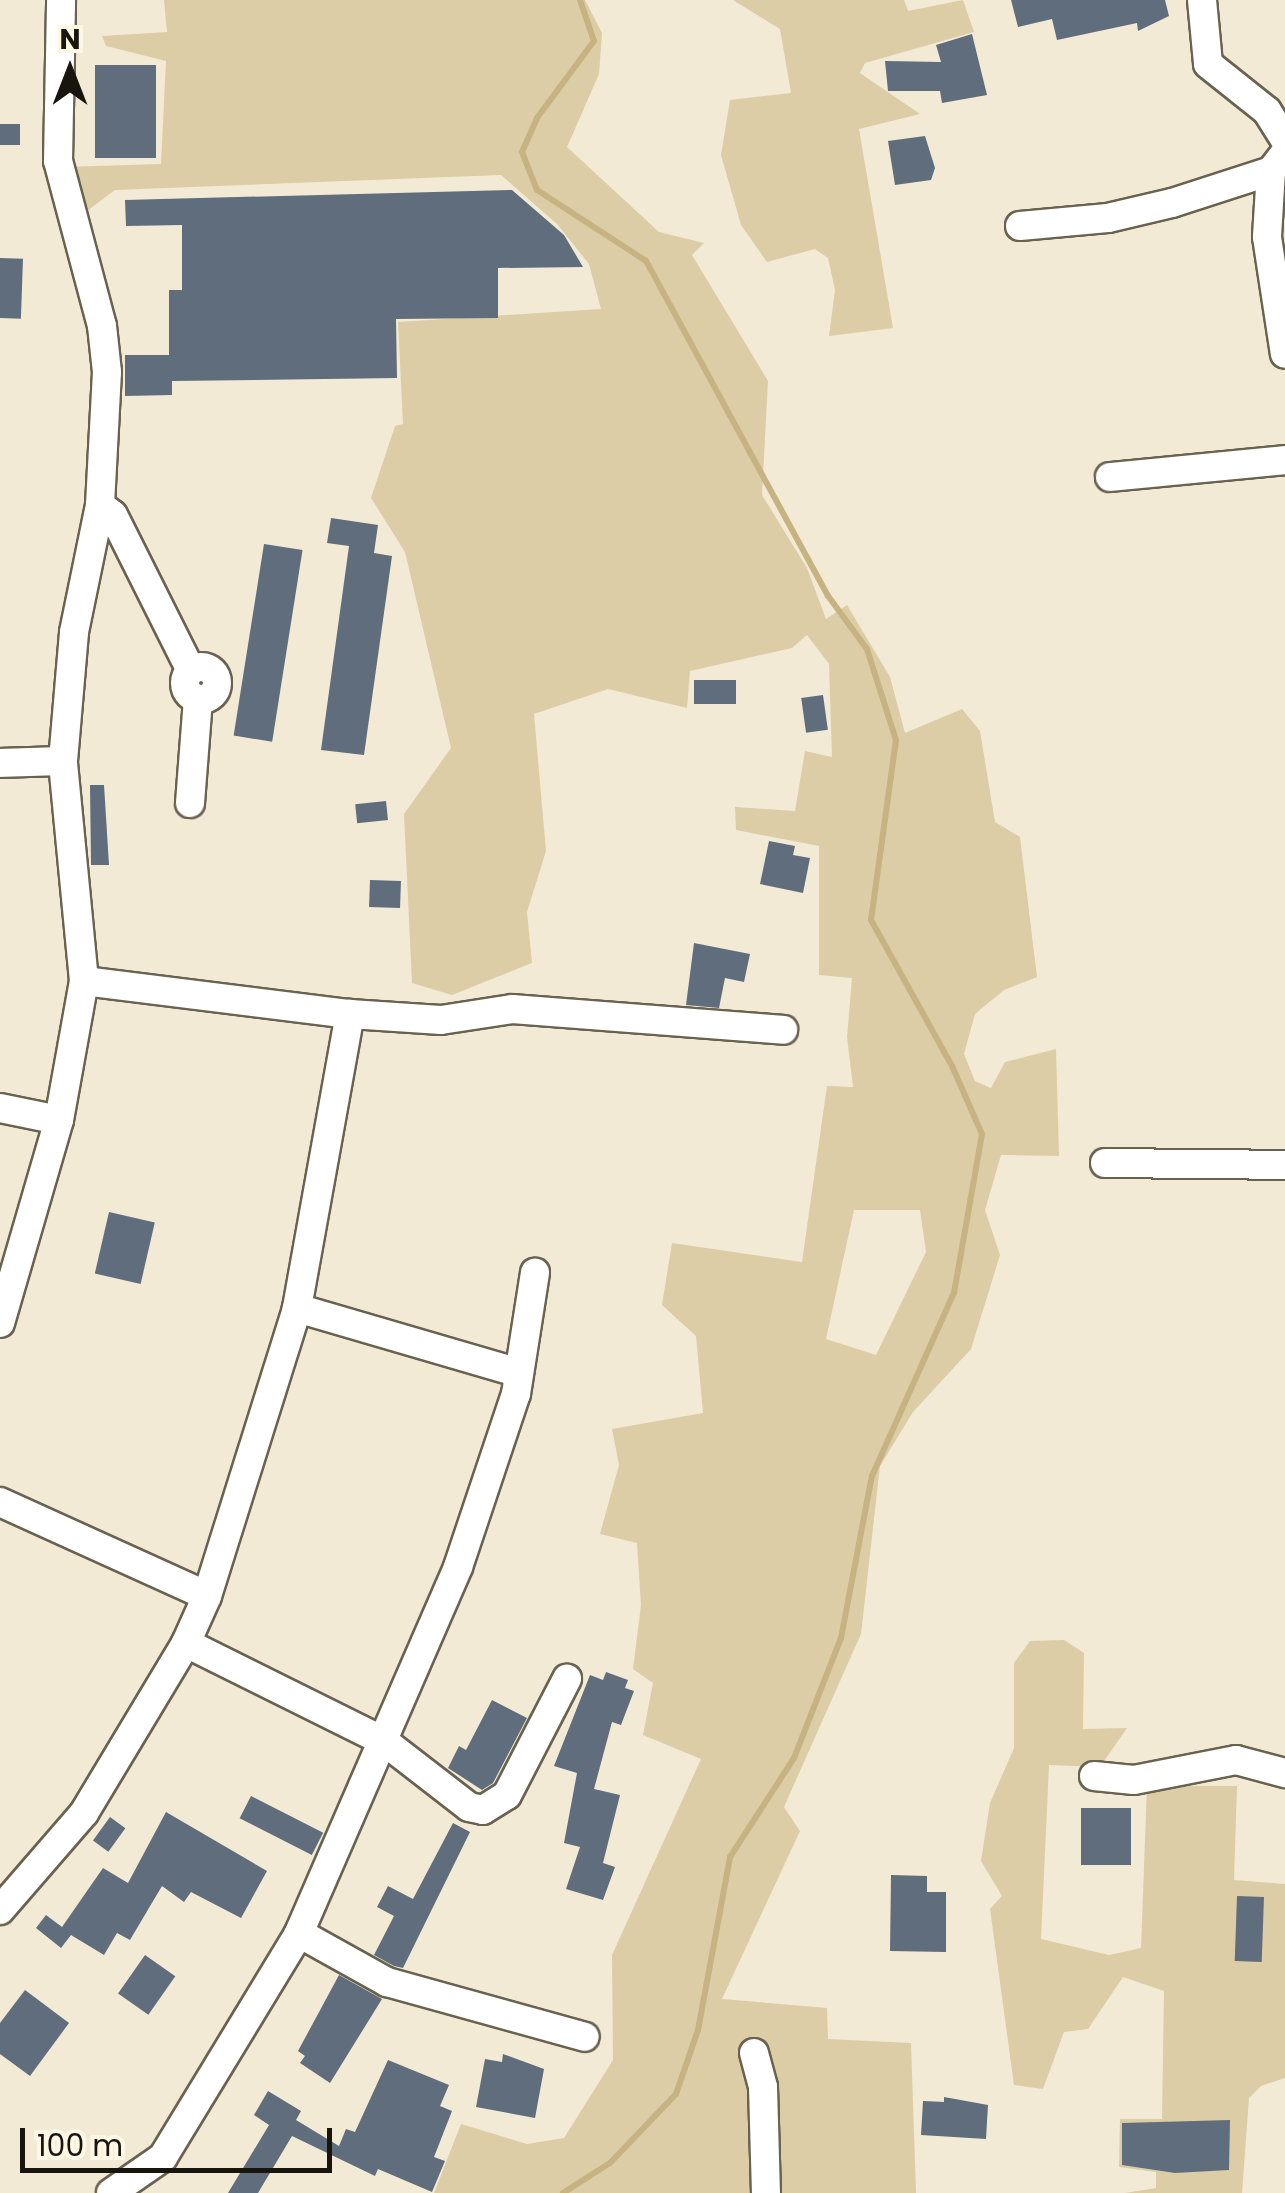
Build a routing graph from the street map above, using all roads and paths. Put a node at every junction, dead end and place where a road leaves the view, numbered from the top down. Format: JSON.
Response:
{"nodes":[{"id":1,"x":61,"y":0,"type":"edge"},
{"id":2,"x":1202,"y":0,"type":"edge"},
{"id":3,"x":1285,"y":140,"type":"edge"},
{"id":4,"x":1278,"y":162,"type":"edge"},
{"id":5,"x":1020,"y":226,"type":"dead end"},
{"id":6,"x":1285,"y":354,"type":"edge"},
{"id":7,"x":1285,"y":460,"type":"edge"},
{"id":8,"x":1110,"y":477,"type":"dead end"},
{"id":9,"x":100,"y":504,"type":"junction"},
{"id":10,"x":63,"y":761,"type":"junction"},
{"id":11,"x":0,"y":763,"type":"edge"},
{"id":12,"x":190,"y":804,"type":"dead end"},
{"id":13,"x":84,"y":981,"type":"junction"},
{"id":14,"x":350,"y":1014,"type":"junction"},
{"id":15,"x":783,"y":1030,"type":"dead end"},
{"id":16,"x":0,"y":1108,"type":"edge"},
{"id":17,"x":60,"y":1120,"type":"junction"},
{"id":18,"x":1105,"y":1163,"type":"dead end"},
{"id":19,"x":1285,"y":1165,"type":"edge"},
{"id":20,"x":535,"y":1272,"type":"dead end"},
{"id":21,"x":297,"y":1308,"type":"junction"},
{"id":22,"x":0,"y":1323,"type":"edge"},
{"id":23,"x":516,"y":1372,"type":"junction"},
{"id":24,"x":0,"y":1502,"type":"edge"},
{"id":25,"x":207,"y":1596,"type":"junction"},
{"id":26,"x":186,"y":1643,"type":"junction"},
{"id":27,"x":567,"y":1679,"type":"dead end"},
{"id":28,"x":385,"y":1742,"type":"junction"},
{"id":29,"x":1285,"y":1772,"type":"edge"},
{"id":30,"x":1094,"y":1776,"type":"dead end"},
{"id":31,"x":0,"y":1910,"type":"edge"},
{"id":32,"x":299,"y":1933,"type":"junction"},
{"id":33,"x":585,"y":2037,"type":"dead end"},
{"id":34,"x":754,"y":2054,"type":"dead end"},
{"id":35,"x":111,"y":2193,"type":"edge"},
{"id":36,"x":766,"y":2193,"type":"edge"}],
"edges":[{"from":1,"to":9,"type":"street"},
{"from":2,"to":3,"type":"street"},
{"from":4,"to":5,"type":"street"},
{"from":4,"to":6,"type":"street"},
{"from":7,"to":8,"type":"street"},
{"from":9,"to":10,"type":"street"},
{"from":9,"to":12,"type":"street"},
{"from":10,"to":11,"type":"street"},
{"from":10,"to":13,"type":"street"},
{"from":13,"to":14,"type":"street"},
{"from":13,"to":17,"type":"street"},
{"from":14,"to":15,"type":"street"},
{"from":14,"to":21,"type":"street"},
{"from":16,"to":17,"type":"street"},
{"from":17,"to":22,"type":"street"},
{"from":18,"to":19,"type":"street"},
{"from":20,"to":23,"type":"street"},
{"from":21,"to":23,"type":"street"},
{"from":21,"to":25,"type":"street"},
{"from":23,"to":28,"type":"street"},
{"from":24,"to":25,"type":"street"},
{"from":25,"to":26,"type":"street"},
{"from":26,"to":28,"type":"street"},
{"from":26,"to":31,"type":"street"},
{"from":27,"to":28,"type":"street"},
{"from":28,"to":32,"type":"street"},
{"from":29,"to":30,"type":"street"},
{"from":32,"to":33,"type":"street"},
{"from":32,"to":35,"type":"street"},
{"from":34,"to":36,"type":"street"}]}
